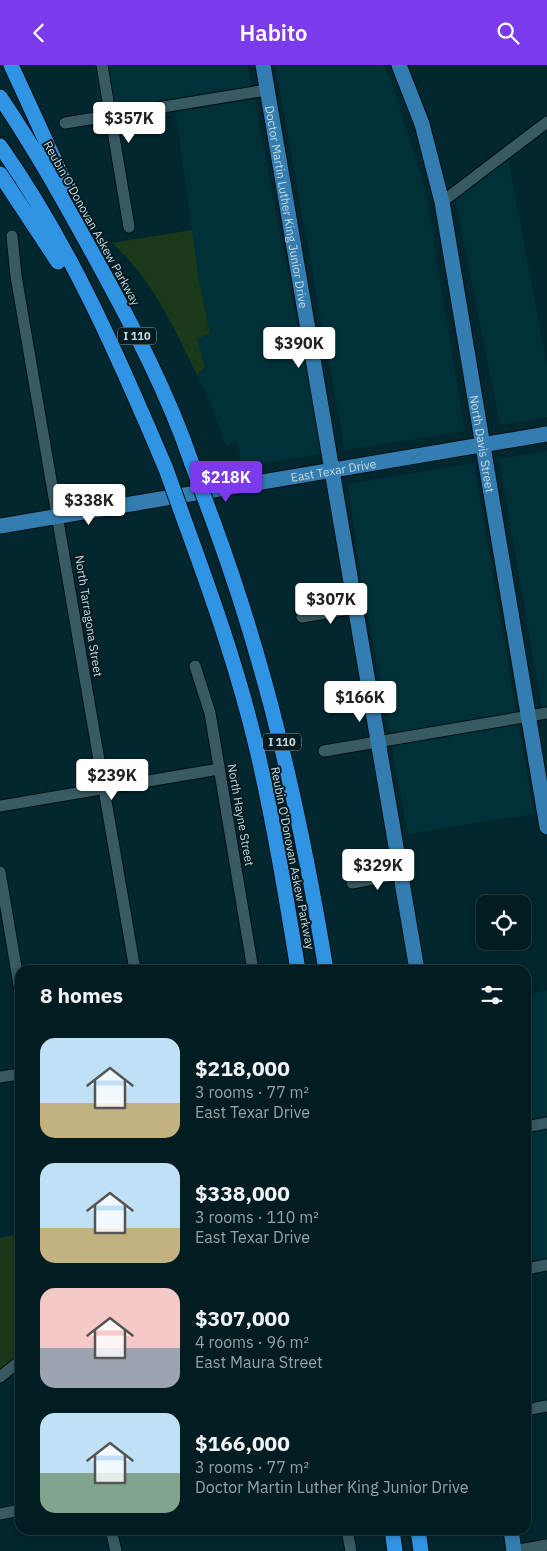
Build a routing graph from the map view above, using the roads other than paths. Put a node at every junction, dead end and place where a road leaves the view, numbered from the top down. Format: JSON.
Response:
{"nodes":[{"id":1,"x":11,"y":65,"type":"edge"},
{"id":2,"x":102,"y":65,"type":"edge"},
{"id":3,"x":263,"y":65,"type":"edge"},
{"id":4,"x":399,"y":65,"type":"edge"},
{"id":5,"x":267,"y":90,"type":"junction"},
{"id":6,"x":0,"y":97,"type":"edge"},
{"id":7,"x":110,"y":114,"type":"junction"},
{"id":8,"x":547,"y":122,"type":"edge"},
{"id":9,"x":65,"y":123,"type":"dead end"},
{"id":10,"x":0,"y":146,"type":"edge"},
{"id":11,"x":0,"y":174,"type":"edge"},
{"id":12,"x":442,"y":202,"type":"junction"},
{"id":13,"x":71,"y":213,"type":"junction"},
{"id":14,"x":129,"y":227,"type":"dead end"},
{"id":15,"x":12,"y":237,"type":"dead end"},
{"id":16,"x":129,"y":384,"type":"junction"},
{"id":17,"x":547,"y":434,"type":"edge"},
{"id":18,"x":482,"y":445,"type":"junction"},
{"id":19,"x":331,"y":470,"type":"junction"},
{"id":20,"x":58,"y":516,"type":"junction"},
{"id":21,"x":0,"y":526,"type":"edge"},
{"id":22,"x":355,"y":608,"type":"junction"},
{"id":23,"x":302,"y":617,"type":"dead end"},
{"id":24,"x":195,"y":666,"type":"dead end"},
{"id":25,"x":547,"y":713,"type":"edge"},
{"id":26,"x":528,"y":716,"type":"junction"},
{"id":27,"x":378,"y":741,"type":"junction"},
{"id":28,"x":324,"y":751,"type":"dead end"},
{"id":29,"x":219,"y":769,"type":"junction"},
{"id":30,"x":104,"y":789,"type":"junction"},
{"id":31,"x":0,"y":806,"type":"edge"},
{"id":32,"x":547,"y":827,"type":"edge"},
{"id":33,"x":0,"y":872,"type":"edge"},
{"id":34,"x":400,"y":874,"type":"junction"},
{"id":35,"x":352,"y":883,"type":"dead end"},
{"id":36,"x":16,"y":965,"type":"edge"},
{"id":37,"x":134,"y":965,"type":"edge"},
{"id":38,"x":252,"y":965,"type":"edge"},
{"id":39,"x":297,"y":965,"type":"edge"},
{"id":40,"x":325,"y":965,"type":"edge"},
{"id":41,"x":416,"y":965,"type":"edge"},
{"id":42,"x":15,"y":1075,"type":"edge"},
{"id":43,"x":0,"y":1077,"type":"edge"},
{"id":44,"x":547,"y":1123,"type":"edge"},
{"id":45,"x":531,"y":1126,"type":"edge"},
{"id":46,"x":547,"y":1265,"type":"edge"},
{"id":47,"x":531,"y":1268,"type":"edge"},
{"id":48,"x":15,"y":1365,"type":"edge"},
{"id":49,"x":0,"y":1377,"type":"edge"},
{"id":50,"x":547,"y":1406,"type":"edge"},
{"id":51,"x":531,"y":1409,"type":"edge"},
{"id":52,"x":15,"y":1511,"type":"edge"},
{"id":53,"x":0,"y":1514,"type":"edge"},
{"id":54,"x":112,"y":1535,"type":"edge"},
{"id":55,"x":348,"y":1535,"type":"edge"},
{"id":56,"x":393,"y":1535,"type":"edge"},
{"id":57,"x":419,"y":1535,"type":"edge"},
{"id":58,"x":512,"y":1535,"type":"edge"},
{"id":59,"x":547,"y":1545,"type":"edge"},
{"id":60,"x":116,"y":1551,"type":"edge"},
{"id":61,"x":351,"y":1551,"type":"edge"},
{"id":62,"x":395,"y":1551,"type":"edge"},
{"id":63,"x":421,"y":1551,"type":"edge"},
{"id":64,"x":514,"y":1551,"type":"edge"}],
"edges":[{"from":1,"to":13,"type":"highway"},
{"from":2,"to":7,"type":"street"},
{"from":3,"to":5,"type":"main road","name":"Doctor Martin Luther King Junior Drive"},
{"from":4,"to":12,"type":"main road","name":"North Davis Street"},
{"from":5,"to":7,"type":"street"},
{"from":5,"to":19,"type":"main road","name":"Doctor Martin Luther King Junior Drive"},
{"from":6,"to":13,"type":"highway","name":"Reubin O'Donovan Askew Parkway","number":"I 110"},
{"from":7,"to":9,"type":"street"},
{"from":7,"to":14,"type":"street"},
{"from":8,"to":12,"type":"street"},
{"from":10,"to":16,"type":"highway","name":"Reubin O'Donovan Askew Parkway","number":"I 110"},
{"from":11,"to":16,"type":"highway"},
{"from":12,"to":18,"type":"main road","name":"North Davis Street"},
{"from":13,"to":40,"type":"highway","name":"Reubin O'Donovan Askew Parkway","number":"I 110","bridge":true},
{"from":15,"to":20,"type":"street","name":"North Tarragona Street"},
{"from":16,"to":39,"type":"highway","name":"Reubin O'Donovan Askew Parkway","number":"I 110","bridge":true},
{"from":17,"to":18,"type":"main road","name":"East Texar Drive"},
{"from":18,"to":19,"type":"main road","name":"East Texar Drive"},
{"from":18,"to":26,"type":"main road","name":"North Davis Street"},
{"from":19,"to":20,"type":"main road","name":"East Texar Drive"},
{"from":19,"to":22,"type":"main road","name":"Doctor Martin Luther King Junior Drive"},
{"from":20,"to":21,"type":"main road","name":"East Texar Drive"},
{"from":20,"to":30,"type":"street","name":"North Tarragona Street"},
{"from":22,"to":23,"type":"street"},
{"from":22,"to":27,"type":"main road","name":"Doctor Martin Luther King Junior Drive"},
{"from":24,"to":29,"type":"street","name":"North Hayne Street"},
{"from":25,"to":26,"type":"street"},
{"from":26,"to":27,"type":"street"},
{"from":26,"to":32,"type":"main road","name":"North Davis Street"},
{"from":27,"to":28,"type":"street"},
{"from":27,"to":34,"type":"main road","name":"Doctor Martin Luther King Junior Drive"},
{"from":29,"to":30,"type":"street"},
{"from":29,"to":38,"type":"street","name":"North Hayne Street"},
{"from":30,"to":31,"type":"street"},
{"from":30,"to":37,"type":"street","name":"North Tarragona Street"},
{"from":33,"to":36,"type":"street"},
{"from":34,"to":35,"type":"street"},
{"from":34,"to":41,"type":"main road","name":"Doctor Martin Luther King Junior Drive"},
{"from":42,"to":43,"type":"street"},
{"from":44,"to":45,"type":"street"},
{"from":46,"to":47,"type":"street"},
{"from":48,"to":49,"type":"street"},
{"from":50,"to":51,"type":"street"},
{"from":52,"to":53,"type":"street"},
{"from":54,"to":60,"type":"street"},
{"from":55,"to":61,"type":"street"},
{"from":56,"to":62,"type":"highway"},
{"from":57,"to":63,"type":"highway"},
{"from":58,"to":64,"type":"main road"},
{"from":59,"to":64,"type":"street"}]}
